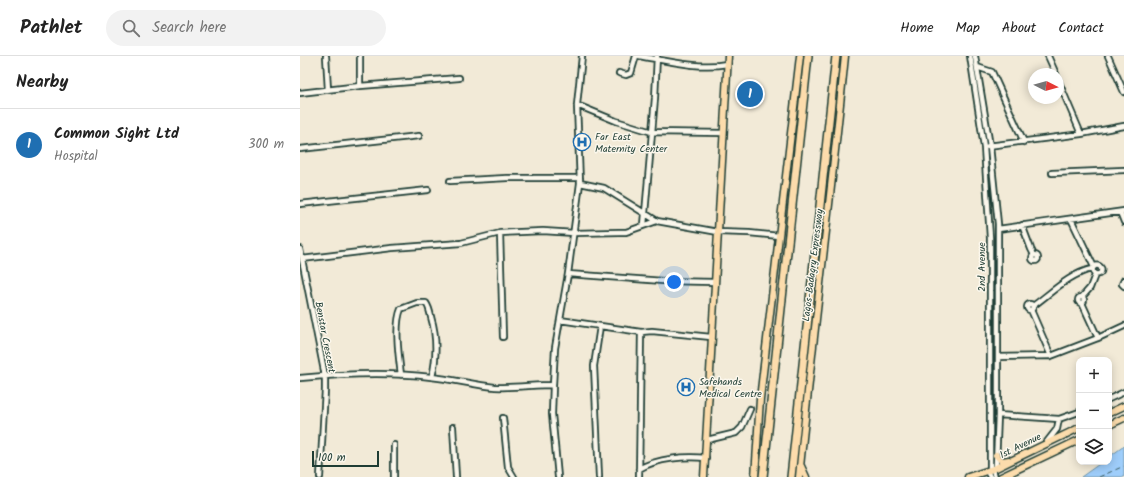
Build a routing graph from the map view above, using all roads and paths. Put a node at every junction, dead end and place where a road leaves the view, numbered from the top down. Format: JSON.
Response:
{"nodes":[{"id":1,"x":326,"y":56,"type":"edge"},
{"id":2,"x":360,"y":56,"type":"edge"},
{"id":3,"x":582,"y":56,"type":"edge"},
{"id":4,"x":636,"y":56,"type":"edge"},
{"id":5,"x":639,"y":56,"type":"edge"},
{"id":6,"x":728,"y":56,"type":"edge"},
{"id":7,"x":800,"y":56,"type":"edge"},
{"id":8,"x":808,"y":56,"type":"edge"},
{"id":9,"x":836,"y":56,"type":"edge"},
{"id":10,"x":846,"y":56,"type":"edge"},
{"id":11,"x":970,"y":56,"type":"edge"},
{"id":12,"x":975,"y":56,"type":"edge"},
{"id":13,"x":1048,"y":56,"type":"edge"},
{"id":14,"x":1108,"y":56,"type":"edge"},
{"id":15,"x":656,"y":57,"type":"edge"},
{"id":16,"x":727,"y":64,"type":"junction"},
{"id":17,"x":977,"y":67,"type":"junction"},
{"id":18,"x":1053,"y":68,"type":"edge"},
{"id":19,"x":619,"y":73,"type":"dead end"},
{"id":20,"x":459,"y":78,"type":"dead end"},
{"id":21,"x":360,"y":86,"type":"junction"},
{"id":22,"x":328,"y":90,"type":"junction"},
{"id":23,"x":1124,"y":92,"type":"edge"},
{"id":24,"x":300,"y":93,"type":"edge"},
{"id":25,"x":1064,"y":94,"type":"edge"},
{"id":26,"x":577,"y":105,"type":"junction"},
{"id":27,"x":1124,"y":126,"type":"edge"},
{"id":28,"x":652,"y":132,"type":"junction"},
{"id":29,"x":724,"y":133,"type":"junction"},
{"id":30,"x":1081,"y":134,"type":"junction"},
{"id":31,"x":419,"y":136,"type":"dead end"},
{"id":32,"x":1024,"y":142,"type":"junction"},
{"id":33,"x":990,"y":146,"type":"junction"},
{"id":34,"x":984,"y":147,"type":"junction"},
{"id":35,"x":300,"y":149,"type":"edge"},
{"id":36,"x":1124,"y":170,"type":"edge"},
{"id":37,"x":1052,"y":172,"type":"dead end"},
{"id":38,"x":450,"y":181,"type":"dead end"},
{"id":39,"x":580,"y":181,"type":"junction"},
{"id":40,"x":428,"y":190,"type":"dead end"},
{"id":41,"x":300,"y":204,"type":"edge"},
{"id":42,"x":1122,"y":211,"type":"edge"},
{"id":43,"x":646,"y":213,"type":"junction"},
{"id":44,"x":1071,"y":219,"type":"junction"},
{"id":45,"x":657,"y":220,"type":"junction"},
{"id":46,"x":1124,"y":222,"type":"edge"},
{"id":47,"x":644,"y":225,"type":"junction"},
{"id":48,"x":1022,"y":225,"type":"junction"},
{"id":49,"x":998,"y":229,"type":"junction"},
{"id":50,"x":718,"y":232,"type":"junction"},
{"id":51,"x":500,"y":233,"type":"junction"},
{"id":52,"x":574,"y":233,"type":"junction"},
{"id":53,"x":779,"y":236,"type":"junction"},
{"id":54,"x":300,"y":249,"type":"edge"},
{"id":55,"x":1034,"y":255,"type":"dead end"},
{"id":56,"x":302,"y":259,"type":"junction"},
{"id":57,"x":1093,"y":268,"type":"junction"},
{"id":58,"x":568,"y":274,"type":"junction"},
{"id":59,"x":1095,"y":275,"type":"junction"},
{"id":60,"x":1124,"y":280,"type":"edge"},
{"id":61,"x":715,"y":282,"type":"junction"},
{"id":62,"x":1124,"y":286,"type":"edge"},
{"id":63,"x":560,"y":320,"type":"junction"},
{"id":64,"x":600,"y":326,"type":"junction"},
{"id":65,"x":1124,"y":326,"type":"edge"},
{"id":66,"x":641,"y":332,"type":"junction"},
{"id":67,"x":503,"y":337,"type":"dead end"},
{"id":68,"x":711,"y":337,"type":"junction"},
{"id":69,"x":1098,"y":338,"type":"junction"},
{"id":70,"x":1051,"y":356,"type":"junction"},
{"id":71,"x":998,"y":358,"type":"junction"},
{"id":72,"x":401,"y":375,"type":"junction"},
{"id":73,"x":325,"y":376,"type":"junction"},
{"id":74,"x":432,"y":377,"type":"junction"},
{"id":75,"x":300,"y":378,"type":"edge"},
{"id":76,"x":553,"y":384,"type":"junction"},
{"id":77,"x":1124,"y":392,"type":"edge"},
{"id":78,"x":1112,"y":398,"type":"edge"},
{"id":79,"x":1124,"y":406,"type":"edge"},
{"id":80,"x":750,"y":409,"type":"dead end"},
{"id":81,"x":1112,"y":412,"type":"edge"},
{"id":82,"x":1076,"y":413,"type":"edge"},
{"id":83,"x":998,"y":415,"type":"junction"},
{"id":84,"x":503,"y":418,"type":"dead end"},
{"id":85,"x":1124,"y":418,"type":"edge"},
{"id":86,"x":1059,"y":419,"type":"junction"},
{"id":87,"x":1112,"y":424,"type":"edge"},
{"id":88,"x":453,"y":427,"type":"dead end"},
{"id":89,"x":1077,"y":429,"type":"edge"},
{"id":90,"x":707,"y":440,"type":"junction"},
{"id":91,"x":1076,"y":441,"type":"edge"},
{"id":92,"x":1046,"y":444,"type":"junction"},
{"id":93,"x":394,"y":445,"type":"dead end"},
{"id":94,"x":996,"y":455,"type":"junction"},
{"id":95,"x":706,"y":458,"type":"junction"},
{"id":96,"x":1011,"y":460,"type":"junction"},
{"id":97,"x":800,"y":464,"type":"junction"},
{"id":98,"x":639,"y":469,"type":"junction"},
{"id":99,"x":990,"y":472,"type":"edge"},
{"id":100,"x":320,"y":477,"type":"edge"},
{"id":101,"x":394,"y":477,"type":"edge"},
{"id":102,"x":456,"y":477,"type":"edge"},
{"id":103,"x":514,"y":477,"type":"edge"},
{"id":104,"x":558,"y":477,"type":"edge"},
{"id":105,"x":599,"y":477,"type":"edge"},
{"id":106,"x":639,"y":477,"type":"edge"},
{"id":107,"x":704,"y":477,"type":"edge"},
{"id":108,"x":754,"y":477,"type":"edge"},
{"id":109,"x":764,"y":477,"type":"edge"},
{"id":110,"x":791,"y":477,"type":"edge"},
{"id":111,"x":799,"y":477,"type":"edge"},
{"id":112,"x":806,"y":477,"type":"edge"},
{"id":113,"x":968,"y":477,"type":"edge"},
{"id":114,"x":995,"y":477,"type":"edge"},
{"id":115,"x":1001,"y":477,"type":"edge"}],
"edges":[{"from":1,"to":22,"type":"street"},
{"from":2,"to":21,"type":"street"},
{"from":3,"to":26,"type":"street"},
{"from":4,"to":19,"type":"street"},
{"from":5,"to":15,"type":"street"},
{"from":6,"to":16,"type":"main road"},
{"from":7,"to":53,"type":"main road"},
{"from":8,"to":109,"type":"highway"},
{"from":9,"to":110,"type":"highway","name":"Lagos-Badagry Expressway"},
{"from":10,"to":97,"type":"main road","name":"Lagos-Badagry Expressway"},
{"from":11,"to":34,"type":"street","name":"2nd Avenue"},
{"from":12,"to":17,"type":"street","name":"2nd Avenue"},
{"from":13,"to":18,"type":"street"},
{"from":14,"to":23,"type":"street"},
{"from":15,"to":16,"type":"street"},
{"from":15,"to":28,"type":"street"},
{"from":16,"to":29,"type":"main road"},
{"from":17,"to":32,"type":"street"},
{"from":17,"to":33,"type":"street","name":"2nd Avenue"},
{"from":20,"to":21,"type":"street"},
{"from":21,"to":22,"type":"street"},
{"from":22,"to":24,"type":"street"},
{"from":25,"to":30,"type":"street"},
{"from":26,"to":28,"type":"street"},
{"from":26,"to":39,"type":"street"},
{"from":27,"to":30,"type":"street"},
{"from":28,"to":29,"type":"street"},
{"from":28,"to":43,"type":"street"},
{"from":29,"to":50,"type":"main road"},
{"from":30,"to":32,"type":"street"},
{"from":31,"to":35,"type":"street"},
{"from":32,"to":33,"type":"street"},
{"from":33,"to":34,"type":"street"},
{"from":33,"to":49,"type":"street","name":"2nd Avenue"},
{"from":34,"to":99,"type":"street","name":"2nd Avenue"},
{"from":36,"to":37,"type":"street"},
{"from":38,"to":39,"type":"street"},
{"from":39,"to":43,"type":"street"},
{"from":39,"to":52,"type":"street"},
{"from":40,"to":41,"type":"street"},
{"from":42,"to":44,"type":"street"},
{"from":42,"to":46,"type":"street"},
{"from":43,"to":45,"type":"street"},
{"from":43,"to":47,"type":"street"},
{"from":44,"to":48,"type":"street"},
{"from":44,"to":57,"type":"street"},
{"from":45,"to":47,"type":"street"},
{"from":45,"to":50,"type":"street"},
{"from":47,"to":52,"type":"street"},
{"from":48,"to":49,"type":"street"},
{"from":48,"to":55,"type":"street"},
{"from":49,"to":71,"type":"street","name":"2nd Avenue"},
{"from":50,"to":53,"type":"street"},
{"from":50,"to":61,"type":"main road"},
{"from":51,"to":52,"type":"street"},
{"from":51,"to":56,"type":"street"},
{"from":51,"to":67,"type":"street"},
{"from":52,"to":58,"type":"street"},
{"from":53,"to":108,"type":"main road"},
{"from":54,"to":56,"type":"street","name":"Benstar Crescent"},
{"from":56,"to":73,"type":"street","name":"Benstar Crescent"},
{"from":57,"to":59,"type":"street"},
{"from":57,"to":59,"type":"street"},
{"from":57,"to":70,"type":"street"},
{"from":58,"to":61,"type":"street"},
{"from":58,"to":63,"type":"street"},
{"from":59,"to":69,"type":"street"},
{"from":60,"to":62,"type":"street"},
{"from":61,"to":68,"type":"main road"},
{"from":63,"to":64,"type":"street"},
{"from":63,"to":76,"type":"street"},
{"from":64,"to":66,"type":"street"},
{"from":64,"to":105,"type":"street"},
{"from":65,"to":69,"type":"street"},
{"from":66,"to":68,"type":"street"},
{"from":66,"to":98,"type":"street"},
{"from":68,"to":90,"type":"main road"},
{"from":69,"to":70,"type":"street"},
{"from":70,"to":71,"type":"street"},
{"from":71,"to":83,"type":"street","name":"2nd Avenue"},
{"from":72,"to":73,"type":"street"},
{"from":72,"to":74,"type":"street"},
{"from":72,"to":74,"type":"street"},
{"from":73,"to":75,"type":"street"},
{"from":73,"to":100,"type":"street","name":"Benstar Crescent"},
{"from":74,"to":76,"type":"street"},
{"from":76,"to":104,"type":"street"},
{"from":77,"to":78,"type":"street"},
{"from":79,"to":81,"type":"main road"},
{"from":80,"to":90,"type":"street"},
{"from":82,"to":86,"type":"street"},
{"from":83,"to":86,"type":"street"},
{"from":83,"to":94,"type":"street","name":"2nd Avenue"},
{"from":84,"to":103,"type":"street"},
{"from":85,"to":87,"type":"main road"},
{"from":86,"to":92,"type":"street"},
{"from":88,"to":102,"type":"street"},
{"from":89,"to":92,"type":"main road","name":"1st Avenue"},
{"from":90,"to":95,"type":"main road"},
{"from":91,"to":115,"type":"main road","name":"1st Avenue"},
{"from":92,"to":96,"type":"main road","name":"1st Avenue"},
{"from":93,"to":101,"type":"street"},
{"from":94,"to":96,"type":"main road"},
{"from":94,"to":99,"type":"street","name":"2nd Avenue"},
{"from":95,"to":98,"type":"street"},
{"from":95,"to":107,"type":"main road"},
{"from":96,"to":99,"type":"main road","name":"1st Avenue"},
{"from":97,"to":111,"type":"main road","name":"Lagos-Badagry Expressway"},
{"from":97,"to":112,"type":"main road"},
{"from":98,"to":106,"type":"street"},
{"from":99,"to":113,"type":"main road","name":"1st Avenue"},
{"from":99,"to":114,"type":"street","name":"2nd Avenue"}]}
